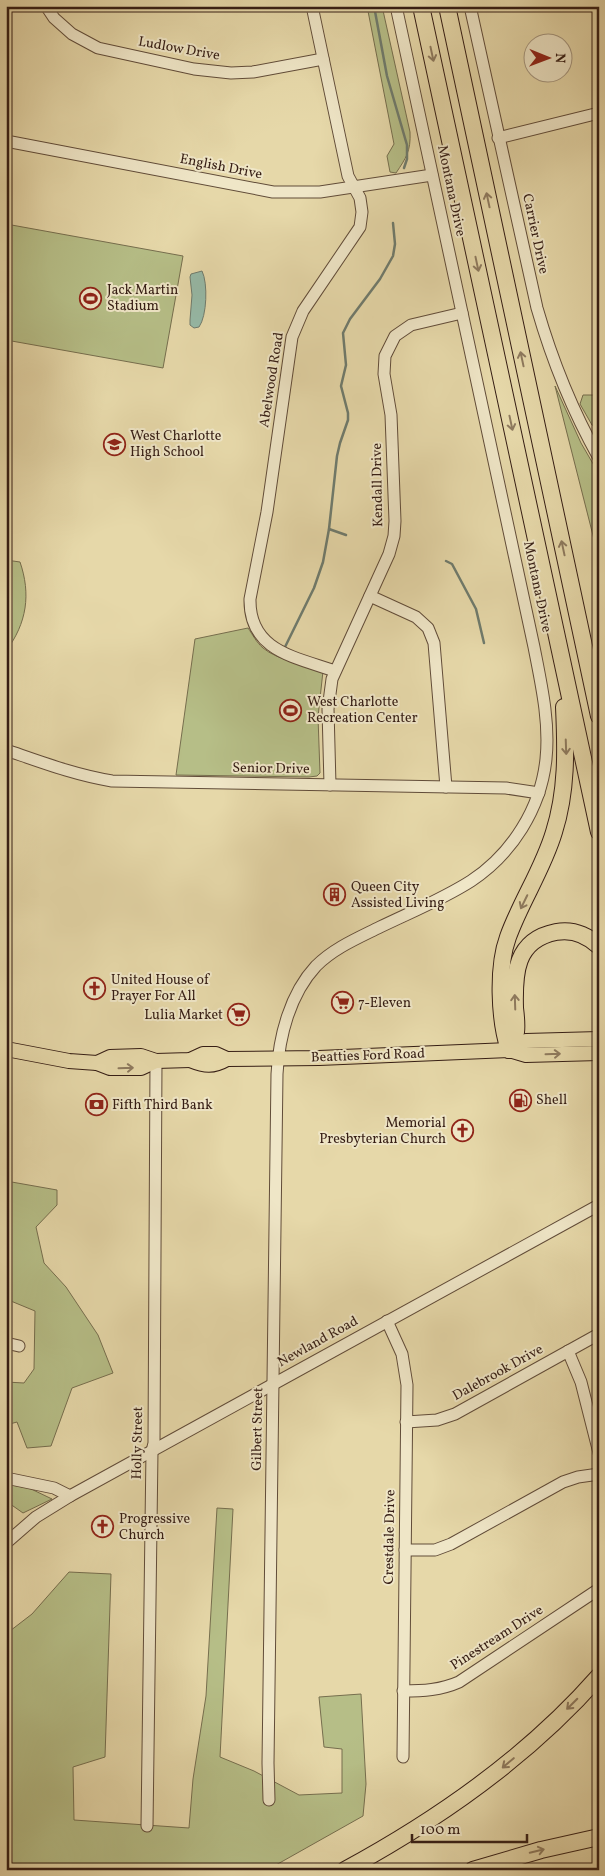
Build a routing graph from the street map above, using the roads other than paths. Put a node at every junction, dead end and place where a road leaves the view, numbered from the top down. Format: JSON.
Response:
{"nodes":[{"id":1,"x":46,"y":6,"type":"edge"},
{"id":2,"x":312,"y":6,"type":"edge"},
{"id":3,"x":396,"y":6,"type":"edge"},
{"id":4,"x":422,"y":6,"type":"edge"},
{"id":5,"x":446,"y":6,"type":"edge"},
{"id":6,"x":470,"y":6,"type":"edge"},
{"id":7,"x":323,"y":59,"type":"junction"},
{"id":8,"x":599,"y":113,"type":"edge"},
{"id":9,"x":498,"y":138,"type":"junction"},
{"id":10,"x":6,"y":141,"type":"edge"},
{"id":11,"x":432,"y":174,"type":"junction"},
{"id":12,"x":354,"y":187,"type":"junction"},
{"id":13,"x":462,"y":313,"type":"junction"},
{"id":14,"x":599,"y":458,"type":"edge"},
{"id":15,"x":370,"y":596,"type":"junction"},
{"id":16,"x":573,"y":596,"type":"junction"},
{"id":17,"x":599,"y":657,"type":"edge"},
{"id":18,"x":562,"y":663,"type":"junction"},
{"id":19,"x":335,"y":671,"type":"junction"},
{"id":20,"x":599,"y":716,"type":"edge"},
{"id":21,"x":6,"y":750,"type":"edge"},
{"id":22,"x":330,"y":785,"type":"junction"},
{"id":23,"x":446,"y":787,"type":"junction"},
{"id":24,"x":539,"y":793,"type":"junction"},
{"id":25,"x":599,"y":832,"type":"edge"},
{"id":26,"x":599,"y":946,"type":"edge"},
{"id":27,"x":599,"y":1039,"type":"edge"},
{"id":28,"x":6,"y":1049,"type":"edge"},
{"id":29,"x":509,"y":1050,"type":"junction"},
{"id":30,"x":599,"y":1053,"type":"edge"},
{"id":31,"x":279,"y":1058,"type":"junction"},
{"id":32,"x":156,"y":1062,"type":"junction"},
{"id":33,"x":599,"y":1205,"type":"edge"},
{"id":34,"x":387,"y":1321,"type":"junction"},
{"id":35,"x":599,"y":1334,"type":"edge"},
{"id":36,"x":6,"y":1344,"type":"edge"},
{"id":37,"x":19,"y":1346,"type":"dead end"},
{"id":38,"x":568,"y":1351,"type":"junction"},
{"id":39,"x":274,"y":1384,"type":"junction"},
{"id":40,"x":406,"y":1422,"type":"junction"},
{"id":41,"x":152,"y":1451,"type":"junction"},
{"id":42,"x":599,"y":1453,"type":"edge"},
{"id":43,"x":599,"y":1474,"type":"edge"},
{"id":44,"x":6,"y":1478,"type":"edge"},
{"id":45,"x":70,"y":1496,"type":"junction"},
{"id":46,"x":6,"y":1543,"type":"edge"},
{"id":47,"x":405,"y":1550,"type":"junction"},
{"id":48,"x":599,"y":1589,"type":"edge"},
{"id":49,"x":599,"y":1676,"type":"edge"},
{"id":50,"x":403,"y":1691,"type":"junction"},
{"id":51,"x":402,"y":1757,"type":"dead end"},
{"id":52,"x":269,"y":1800,"type":"dead end"},
{"id":53,"x":147,"y":1826,"type":"dead end"},
{"id":54,"x":599,"y":1837,"type":"edge"},
{"id":55,"x":344,"y":1870,"type":"edge"},
{"id":56,"x":473,"y":1870,"type":"edge"}],
"edges":[{"from":1,"to":7,"type":"street","name":"Ludlow Drive"},
{"from":2,"to":7,"type":"street","name":"Abelwood Road"},
{"from":3,"to":11,"type":"street","name":"Montana Drive"},
{"from":4,"to":18,"type":"highway","one_way":true},
{"from":16,"to":5,"type":"highway","one_way":true},
{"from":6,"to":9,"type":"street","name":"Carrier Drive"},
{"from":7,"to":12,"type":"street","name":"Abelwood Road"},
{"from":8,"to":9,"type":"street"},
{"from":9,"to":14,"type":"street","name":"Carrier Drive"},
{"from":10,"to":12,"type":"street","name":"English Drive"},
{"from":11,"to":12,"type":"street","name":"English Drive"},
{"from":11,"to":13,"type":"street","name":"Montana Drive"},
{"from":12,"to":19,"type":"street","name":"Abelwood Road"},
{"from":13,"to":15,"type":"street","name":"Kendall Drive"},
{"from":13,"to":24,"type":"street","name":"Montana Drive"},
{"from":15,"to":19,"type":"street","name":"Kendall Drive"},
{"from":15,"to":23,"type":"street"},
{"from":16,"to":17,"type":"highway"},
{"from":16,"to":20,"type":"highway"},
{"from":18,"to":25,"type":"highway"},
{"from":18,"to":29,"type":"highway","one_way":true},
{"from":19,"to":22,"type":"street","name":"Kendall Drive"},
{"from":21,"to":22,"type":"street","name":"Senior Drive"},
{"from":22,"to":23,"type":"street","name":"Senior Drive"},
{"from":23,"to":24,"type":"street","name":"Senior Drive"},
{"from":24,"to":31,"type":"street","name":"Montana Drive"},
{"from":29,"to":26,"type":"highway","one_way":true},
{"from":27,"to":29,"type":"main road","name":"Beatties Ford Road"},
{"from":28,"to":32,"type":"main road","name":"Beatties Ford Road"},
{"from":29,"to":30,"type":"main road","name":"Beatties Ford Road","one_way":true},
{"from":29,"to":31,"type":"main road","name":"Beatties Ford Road"},
{"from":31,"to":32,"type":"main road","name":"Beatties Ford Road"},
{"from":31,"to":39,"type":"street","name":"Gilbert Street"},
{"from":32,"to":41,"type":"street","name":"Holly Street"},
{"from":33,"to":34,"type":"street","name":"Newland Road"},
{"from":34,"to":39,"type":"street","name":"Newland Road"},
{"from":34,"to":40,"type":"street","name":"Crestdale Drive"},
{"from":35,"to":38,"type":"street","name":"Dalebrook Drive"},
{"from":36,"to":37,"type":"street"},
{"from":38,"to":40,"type":"street","name":"Dalebrook Drive"},
{"from":38,"to":42,"type":"street"},
{"from":39,"to":41,"type":"street","name":"Newland Road"},
{"from":39,"to":52,"type":"street","name":"Gilbert Street"},
{"from":40,"to":47,"type":"street","name":"Crestdale Drive"},
{"from":41,"to":45,"type":"street","name":"Newland Road"},
{"from":41,"to":53,"type":"street","name":"Holly Street"},
{"from":43,"to":47,"type":"street"},
{"from":44,"to":45,"type":"street"},
{"from":45,"to":46,"type":"street","name":"Newland Road"},
{"from":47,"to":50,"type":"street","name":"Crestdale Drive"},
{"from":48,"to":50,"type":"street","name":"Pinestream Drive"},
{"from":49,"to":55,"type":"highway","one_way":true},
{"from":50,"to":51,"type":"street","name":"Crestdale Drive"},
{"from":56,"to":54,"type":"highway","one_way":true}]}
